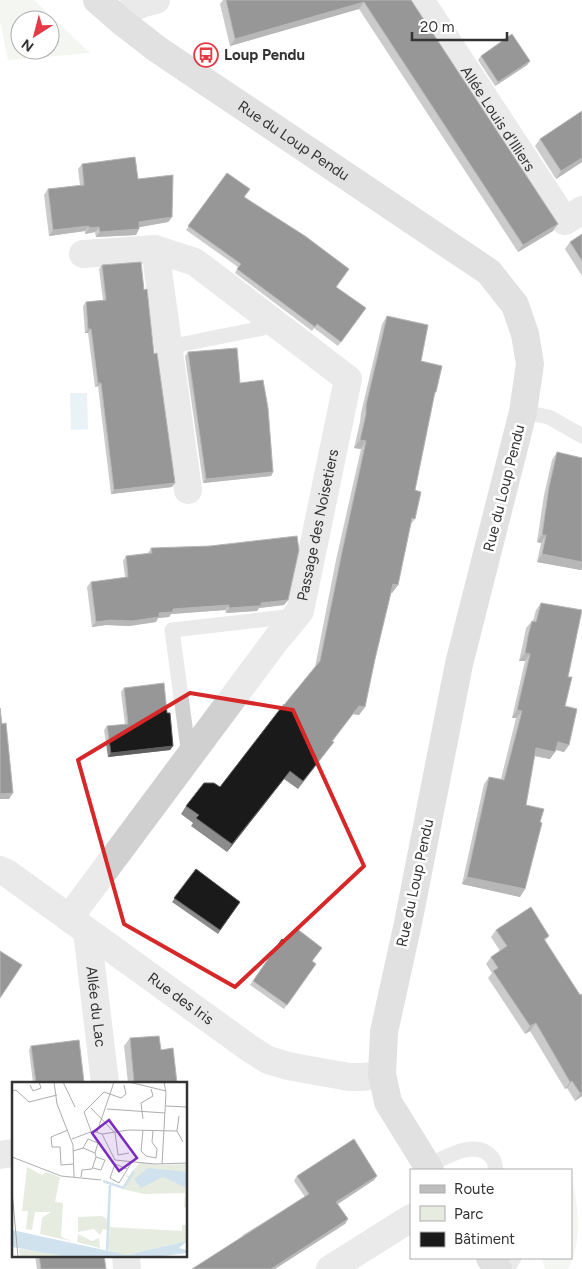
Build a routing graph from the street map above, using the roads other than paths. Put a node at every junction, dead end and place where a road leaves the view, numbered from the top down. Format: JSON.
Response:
{"nodes":[{"id":1,"x":97,"y":0,"type":"edge"},
{"id":2,"x":156,"y":0,"type":"edge"},
{"id":3,"x":420,"y":0,"type":"edge"},
{"id":4,"x":121,"y":21,"type":"junction"},
{"id":5,"x":582,"y":210,"type":"edge"},
{"id":6,"x":156,"y":249,"type":"junction"},
{"id":7,"x":83,"y":254,"type":"dead end"},
{"id":8,"x":278,"y":326,"type":"junction"},
{"id":9,"x":169,"y":347,"type":"junction"},
{"id":10,"x":523,"y":412,"type":"junction"},
{"id":11,"x":582,"y":436,"type":"edge"},
{"id":12,"x":188,"y":490,"type":"dead end"},
{"id":13,"x":296,"y":616,"type":"junction"},
{"id":14,"x":189,"y":758,"type":"junction"},
{"id":15,"x":0,"y":870,"type":"edge"},
{"id":16,"x":78,"y":924,"type":"junction"},
{"id":17,"x":382,"y":1074,"type":"junction"},
{"id":18,"x":105,"y":1082,"type":"edge"},
{"id":19,"x":429,"y":1168,"type":"edge"},
{"id":20,"x":496,"y":1169,"type":"edge"},
{"id":21,"x":410,"y":1219,"type":"edge"},
{"id":22,"x":126,"y":1256,"type":"edge"},
{"id":23,"x":127,"y":1269,"type":"edge"},
{"id":24,"x":330,"y":1269,"type":"edge"}],
"edges":[{"from":1,"to":4,"type":"street","name":"Rue du Loup Pendu"},
{"from":2,"to":4,"type":"street"},
{"from":3,"to":5,"type":"street","name":"Allée Louis d'Illiers"},
{"from":4,"to":10,"type":"street","name":"Rue du Loup Pendu"},
{"from":6,"to":7,"type":"street","name":"Passage des Noisetiers"},
{"from":6,"to":8,"type":"street","name":"Passage des Noisetiers"},
{"from":6,"to":9,"type":"street"},
{"from":8,"to":9,"type":"lane"},
{"from":8,"to":13,"type":"street","name":"Passage des Noisetiers"},
{"from":9,"to":12,"type":"street"},
{"from":10,"to":11,"type":"lane"},
{"from":10,"to":17,"type":"street","name":"Rue du Loup Pendu"},
{"from":13,"to":14,"type":"street","name":"Passage des Noisetiers"},
{"from":13,"to":14,"type":"lane"},
{"from":14,"to":16,"type":"street","name":"Passage des Noisetiers"},
{"from":15,"to":16,"type":"street","name":"Rue des Iris"},
{"from":16,"to":17,"type":"street","name":"Rue des Iris"},
{"from":16,"to":18,"type":"street","name":"Allée du Lac"},
{"from":17,"to":19,"type":"street","name":"Rue du Loup Pendu"},
{"from":19,"to":20,"type":"lane"},
{"from":21,"to":24,"type":"street"},
{"from":22,"to":23,"type":"street"}]}
